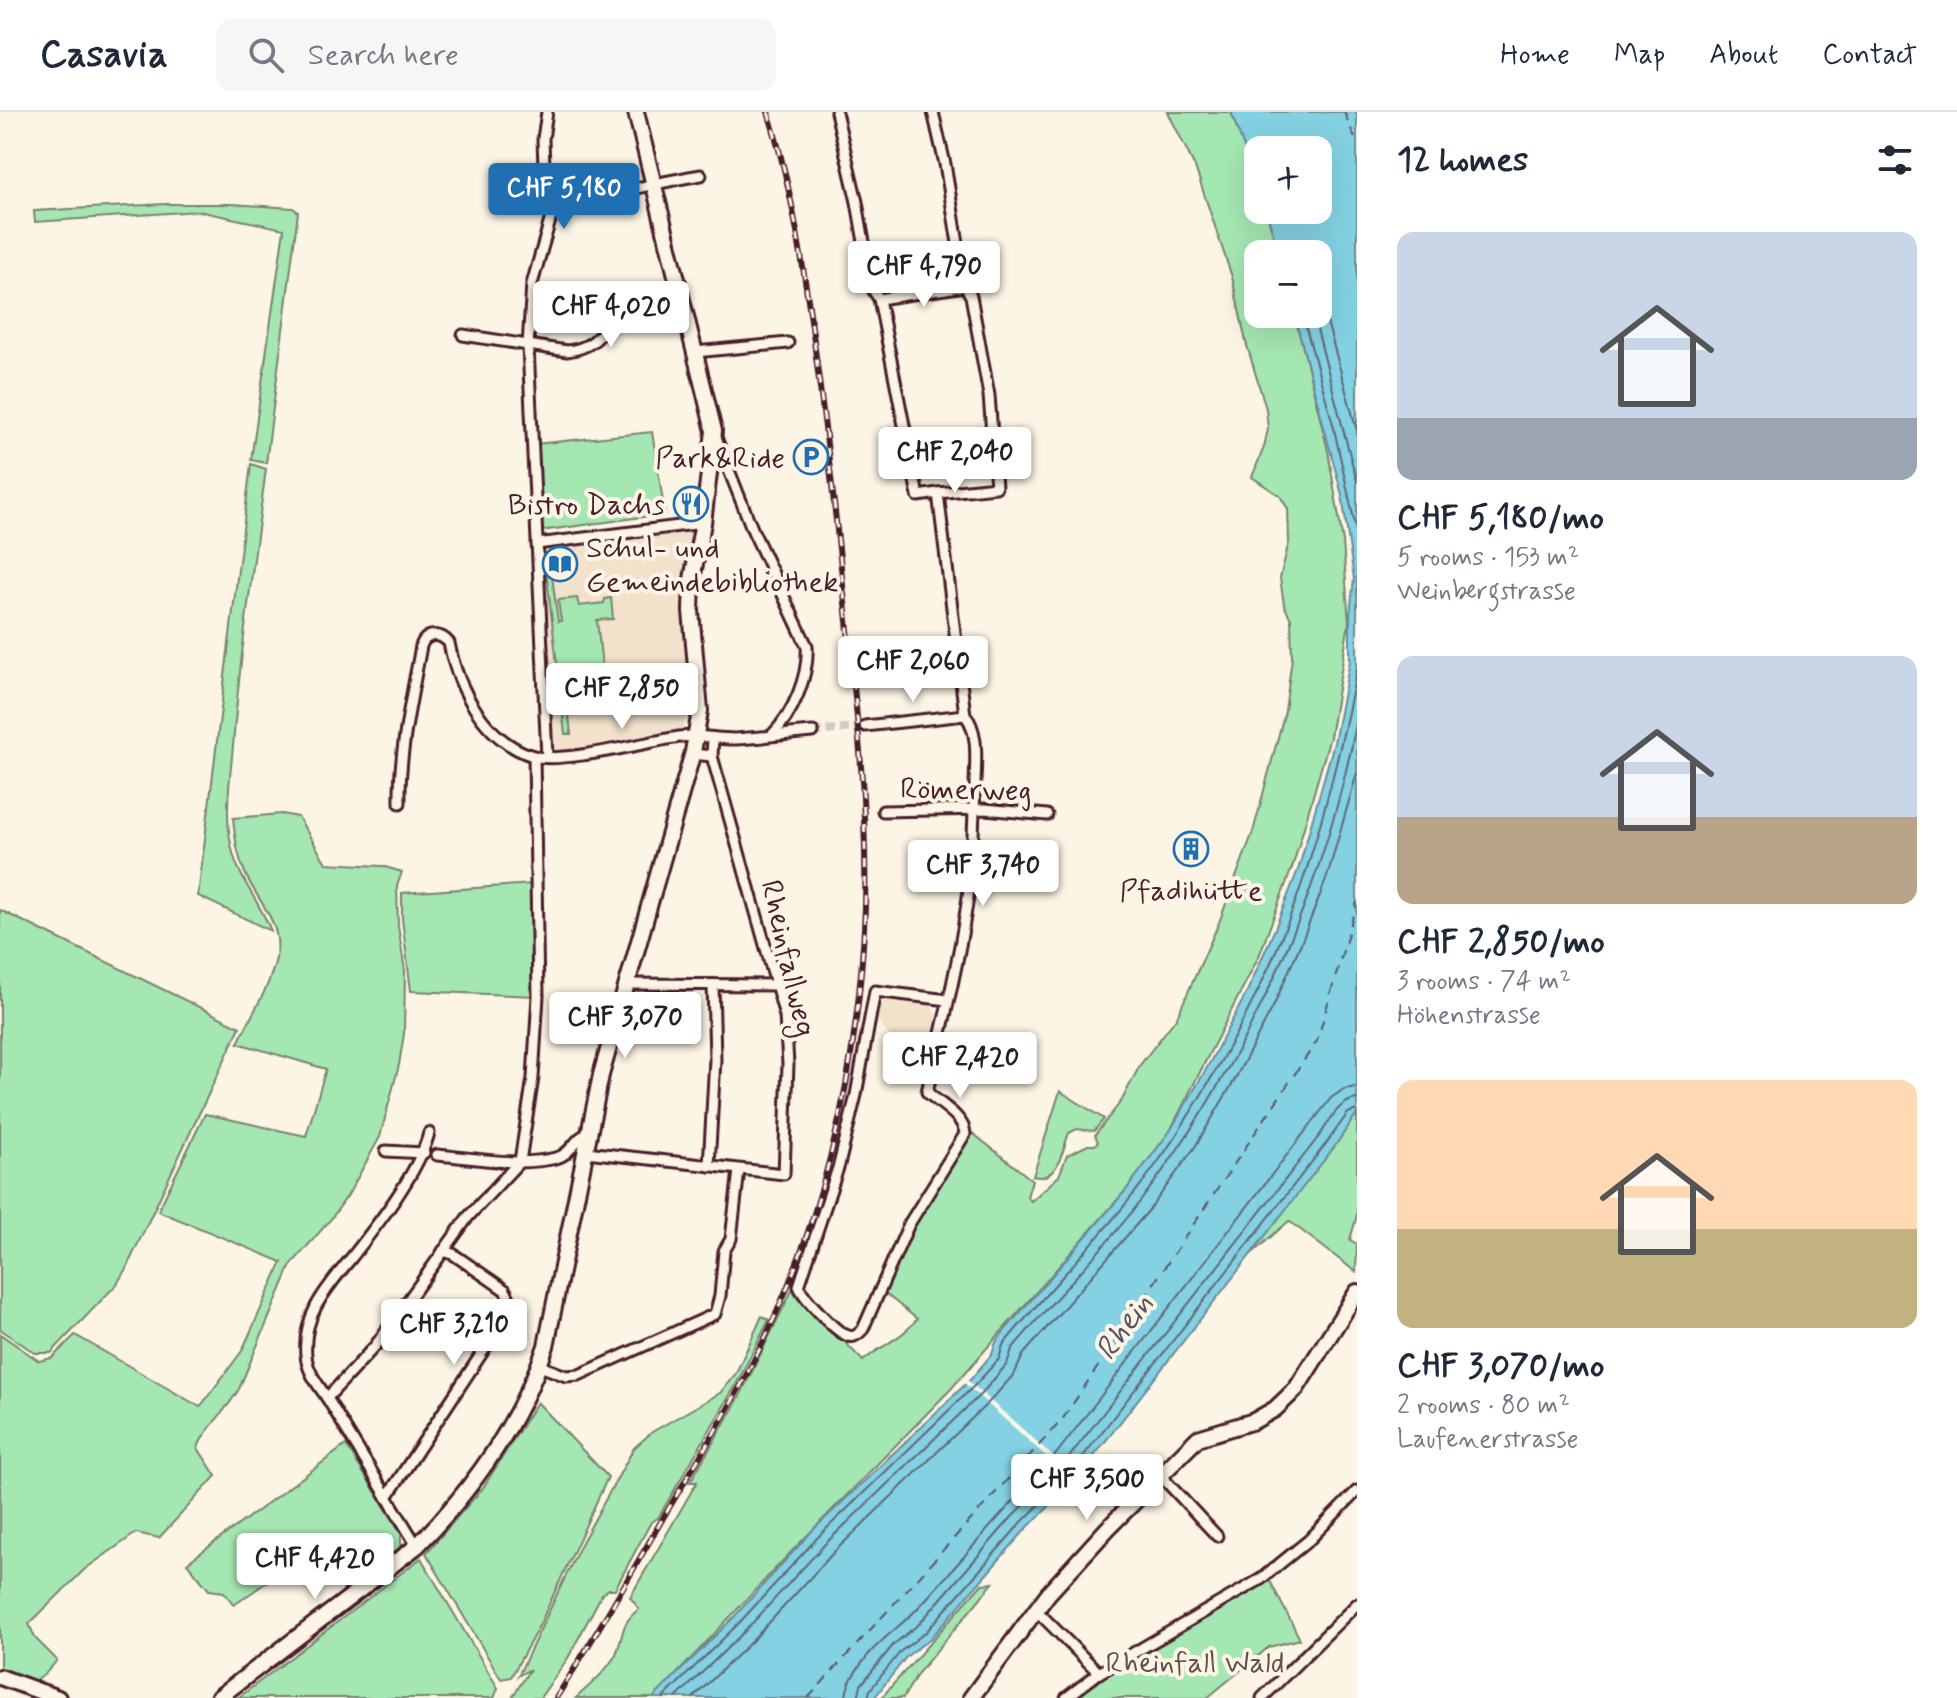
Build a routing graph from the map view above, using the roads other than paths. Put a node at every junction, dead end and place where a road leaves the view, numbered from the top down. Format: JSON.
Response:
{"nodes":[{"id":1,"x":547,"y":112,"type":"edge"},
{"id":2,"x":636,"y":112,"type":"edge"},
{"id":3,"x":836,"y":112,"type":"edge"},
{"id":4,"x":933,"y":112,"type":"edge"},
{"id":5,"x":701,"y":175,"type":"dead end"},
{"id":6,"x":655,"y":183,"type":"junction"},
{"id":7,"x":555,"y":203,"type":"junction"},
{"id":8,"x":679,"y":286,"type":"junction"},
{"id":9,"x":965,"y":286,"type":"junction"},
{"id":10,"x":879,"y":299,"type":"junction"},
{"id":11,"x":463,"y":335,"type":"dead end"},
{"id":12,"x":788,"y":343,"type":"dead end"},
{"id":13,"x":528,"y":346,"type":"junction"},
{"id":14,"x":695,"y":352,"type":"junction"},
{"id":15,"x":714,"y":431,"type":"junction"},
{"id":16,"x":938,"y":493,"type":"junction"},
{"id":17,"x":703,"y":523,"type":"junction"},
{"id":18,"x":537,"y":544,"type":"junction"},
{"id":19,"x":965,"y":715,"type":"junction"},
{"id":20,"x":865,"y":726,"type":"tunnel mouth"},
{"id":21,"x":813,"y":732,"type":"tunnel mouth"},
{"id":22,"x":772,"y":735,"type":"junction"},
{"id":23,"x":697,"y":736,"type":"junction"},
{"id":24,"x":713,"y":738,"type":"junction"},
{"id":25,"x":692,"y":754,"type":"junction"},
{"id":26,"x":534,"y":756,"type":"junction"},
{"id":27,"x":712,"y":756,"type":"junction"},
{"id":28,"x":547,"y":757,"type":"junction"},
{"id":29,"x":400,"y":803,"type":"dead end"},
{"id":30,"x":974,"y":810,"type":"junction"},
{"id":31,"x":883,"y":811,"type":"dead end"},
{"id":32,"x":1047,"y":815,"type":"dead end"},
{"id":33,"x":626,"y":984,"type":"junction"},
{"id":34,"x":713,"y":985,"type":"junction"},
{"id":35,"x":777,"y":985,"type":"junction"},
{"id":36,"x":948,"y":1000,"type":"junction"},
{"id":37,"x":429,"y":1133,"type":"dead end"},
{"id":38,"x":589,"y":1133,"type":"junction"},
{"id":39,"x":386,"y":1151,"type":"dead end"},
{"id":40,"x":586,"y":1152,"type":"junction"},
{"id":41,"x":424,"y":1153,"type":"junction"},
{"id":42,"x":437,"y":1155,"type":"dead end"},
{"id":43,"x":520,"y":1161,"type":"junction"},
{"id":44,"x":709,"y":1166,"type":"junction"},
{"id":45,"x":739,"y":1170,"type":"junction"},
{"id":46,"x":443,"y":1251,"type":"junction"},
{"id":47,"x":1357,"y":1292,"type":"edge"},
{"id":48,"x":540,"y":1366,"type":"junction"},
{"id":49,"x":327,"y":1398,"type":"junction"},
{"id":50,"x":1161,"y":1476,"type":"junction"},
{"id":51,"x":1357,"y":1491,"type":"edge"},
{"id":52,"x":387,"y":1497,"type":"junction"},
{"id":53,"x":1217,"y":1536,"type":"dead end"},
{"id":54,"x":417,"y":1546,"type":"junction"},
{"id":55,"x":1357,"y":1604,"type":"edge"},
{"id":56,"x":1035,"y":1609,"type":"junction"},
{"id":57,"x":1099,"y":1673,"type":"junction"},
{"id":58,"x":0,"y":1677,"type":"edge"},
{"id":59,"x":58,"y":1698,"type":"edge"},
{"id":60,"x":218,"y":1698,"type":"edge"},
{"id":61,"x":971,"y":1698,"type":"edge"},
{"id":62,"x":1066,"y":1698,"type":"edge"},
{"id":63,"x":1262,"y":1698,"type":"edge"}],
"edges":[{"from":1,"to":7,"type":"street"},
{"from":2,"to":6,"type":"street"},
{"from":3,"to":10,"type":"street"},
{"from":4,"to":9,"type":"street"},
{"from":5,"to":6,"type":"street"},
{"from":6,"to":7,"type":"street"},
{"from":6,"to":8,"type":"street"},
{"from":7,"to":13,"type":"street"},
{"from":8,"to":13,"type":"street"},
{"from":8,"to":14,"type":"street"},
{"from":9,"to":10,"type":"street"},
{"from":9,"to":16,"type":"street"},
{"from":10,"to":16,"type":"street"},
{"from":11,"to":13,"type":"street"},
{"from":12,"to":14,"type":"street"},
{"from":13,"to":18,"type":"street"},
{"from":14,"to":15,"type":"street"},
{"from":15,"to":17,"type":"street"},
{"from":15,"to":22,"type":"street"},
{"from":16,"to":19,"type":"street"},
{"from":17,"to":18,"type":"street"},
{"from":17,"to":23,"type":"street"},
{"from":18,"to":28,"type":"street"},
{"from":19,"to":20,"type":"street"},
{"from":19,"to":30,"type":"street"},
{"from":21,"to":22,"type":"street"},
{"from":22,"to":24,"type":"street"},
{"from":23,"to":24,"type":"street"},
{"from":23,"to":25,"type":"street"},
{"from":23,"to":28,"type":"street"},
{"from":24,"to":27,"type":"street","name":"Rheinfallweg"},
{"from":25,"to":27,"type":"street"},
{"from":25,"to":33,"type":"street"},
{"from":26,"to":28,"type":"street"},
{"from":26,"to":29,"type":"street"},
{"from":26,"to":43,"type":"street"},
{"from":27,"to":35,"type":"street","name":"Rheinfallweg"},
{"from":30,"to":31,"type":"street","name":"Römerweg"},
{"from":30,"to":32,"type":"street","name":"Römerweg"},
{"from":30,"to":36,"type":"street"},
{"from":33,"to":34,"type":"street"},
{"from":33,"to":38,"type":"street"},
{"from":34,"to":35,"type":"street"},
{"from":34,"to":44,"type":"street"},
{"from":35,"to":45,"type":"street","name":"Rheinfallweg"},
{"from":36,"to":36,"type":"street"},
{"from":37,"to":41,"type":"street"},
{"from":38,"to":40,"type":"street"},
{"from":38,"to":43,"type":"street"},
{"from":39,"to":41,"type":"street"},
{"from":40,"to":44,"type":"street"},
{"from":40,"to":48,"type":"street"},
{"from":41,"to":49,"type":"street"},
{"from":42,"to":43,"type":"street"},
{"from":43,"to":46,"type":"street"},
{"from":44,"to":45,"type":"street"},
{"from":45,"to":48,"type":"street"},
{"from":46,"to":49,"type":"street"},
{"from":46,"to":52,"type":"street"},
{"from":47,"to":50,"type":"street"},
{"from":48,"to":54,"type":"street"},
{"from":49,"to":52,"type":"street"},
{"from":50,"to":53,"type":"street"},
{"from":50,"to":56,"type":"street"},
{"from":51,"to":57,"type":"street"},
{"from":52,"to":54,"type":"street"},
{"from":54,"to":60,"type":"street"},
{"from":55,"to":63,"type":"street"},
{"from":56,"to":57,"type":"street"},
{"from":56,"to":61,"type":"street"},
{"from":57,"to":62,"type":"street"},
{"from":58,"to":59,"type":"street"}]}
